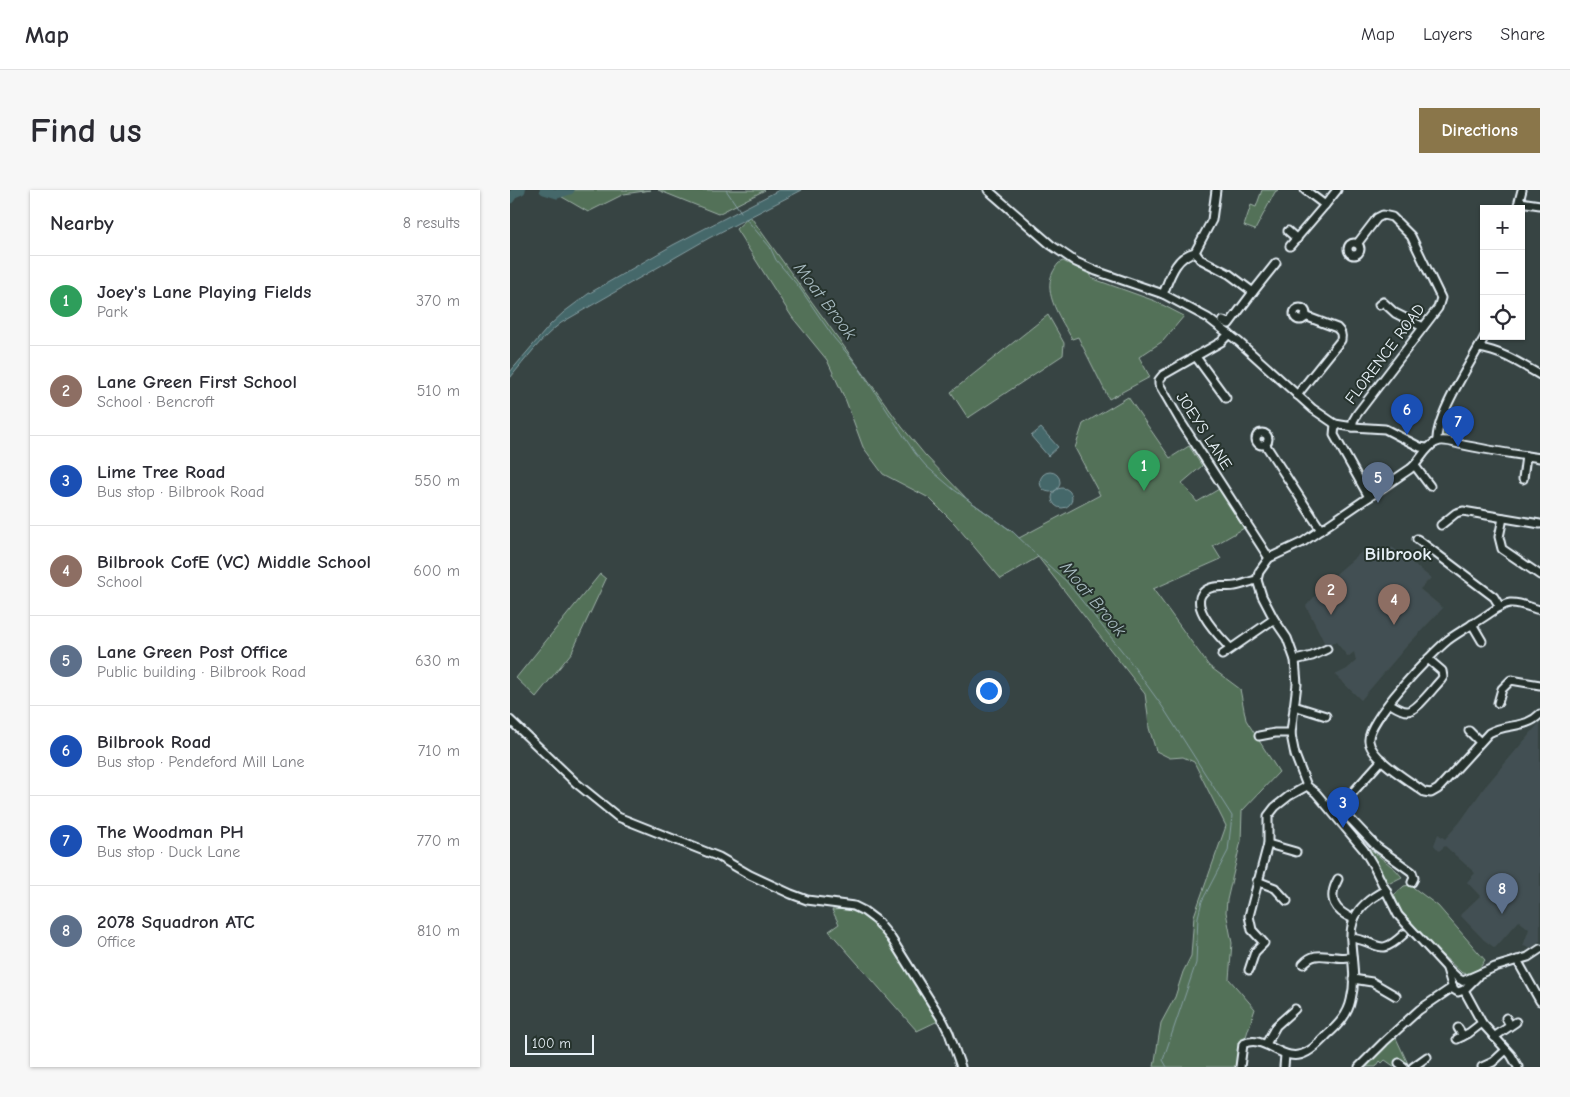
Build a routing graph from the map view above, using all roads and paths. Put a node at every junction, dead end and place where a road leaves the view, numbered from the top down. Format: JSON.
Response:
{"nodes":[{"id":1,"x":988,"y":190,"type":"edge"},
{"id":2,"x":1216,"y":190,"type":"edge"},
{"id":3,"x":1305,"y":190,"type":"edge"},
{"id":4,"x":1337,"y":190,"type":"edge"},
{"id":5,"x":1522,"y":190,"type":"edge"},
{"id":6,"x":1518,"y":205,"type":"edge"},
{"id":7,"x":1525,"y":205,"type":"edge"},
{"id":8,"x":1325,"y":206,"type":"junction"},
{"id":9,"x":1540,"y":206,"type":"edge"},
{"id":10,"x":1288,"y":231,"type":"dead end"},
{"id":11,"x":1296,"y":239,"type":"junction"},
{"id":12,"x":1357,"y":244,"type":"dead end"},
{"id":13,"x":1290,"y":246,"type":"dead end"},
{"id":14,"x":1195,"y":252,"type":"junction"},
{"id":15,"x":1276,"y":263,"type":"dead end"},
{"id":16,"x":1253,"y":292,"type":"junction"},
{"id":17,"x":1163,"y":294,"type":"junction"},
{"id":18,"x":1381,"y":301,"type":"dead end"},
{"id":19,"x":1305,"y":316,"type":"dead end"},
{"id":20,"x":1229,"y":324,"type":"dead end"},
{"id":21,"x":1423,"y":327,"type":"junction"},
{"id":22,"x":1229,"y":334,"type":"junction"},
{"id":23,"x":1483,"y":340,"type":"edge"},
{"id":24,"x":1479,"y":348,"type":"junction"},
{"id":25,"x":1196,"y":357,"type":"junction"},
{"id":26,"x":1540,"y":375,"type":"edge"},
{"id":27,"x":1297,"y":395,"type":"junction"},
{"id":28,"x":1226,"y":398,"type":"dead end"},
{"id":29,"x":1335,"y":424,"type":"junction"},
{"id":30,"x":1353,"y":427,"type":"junction"},
{"id":31,"x":1437,"y":442,"type":"junction"},
{"id":32,"x":1265,"y":444,"type":"dead end"},
{"id":33,"x":1426,"y":448,"type":"junction"},
{"id":34,"x":1526,"y":456,"type":"junction"},
{"id":35,"x":1540,"y":458,"type":"edge"},
{"id":36,"x":1415,"y":466,"type":"junction"},
{"id":37,"x":1523,"y":479,"type":"dead end"},
{"id":38,"x":1430,"y":486,"type":"dead end"},
{"id":39,"x":1370,"y":497,"type":"junction"},
{"id":40,"x":1503,"y":518,"type":"junction"},
{"id":41,"x":1540,"y":524,"type":"edge"},
{"id":42,"x":1441,"y":525,"type":"dead end"},
{"id":43,"x":1320,"y":530,"type":"junction"},
{"id":44,"x":1417,"y":539,"type":"dead end"},
{"id":45,"x":1269,"y":558,"type":"junction"},
{"id":46,"x":1540,"y":575,"type":"edge"},
{"id":47,"x":1258,"y":580,"type":"junction"},
{"id":48,"x":1500,"y":607,"type":"junction"},
{"id":49,"x":1540,"y":610,"type":"edge"},
{"id":50,"x":1274,"y":619,"type":"junction"},
{"id":51,"x":1472,"y":624,"type":"junction"},
{"id":52,"x":1482,"y":641,"type":"dead end"},
{"id":53,"x":1230,"y":648,"type":"junction"},
{"id":54,"x":1327,"y":649,"type":"dead end"},
{"id":55,"x":1222,"y":655,"type":"dead end"},
{"id":56,"x":1428,"y":659,"type":"junction"},
{"id":57,"x":1295,"y":660,"type":"junction"},
{"id":58,"x":1540,"y":685,"type":"edge"},
{"id":59,"x":1389,"y":703,"type":"junction"},
{"id":60,"x":1498,"y":703,"type":"dead end"},
{"id":61,"x":1294,"y":706,"type":"junction"},
{"id":62,"x":1540,"y":714,"type":"edge"},
{"id":63,"x":1326,"y":716,"type":"dead end"},
{"id":64,"x":510,"y":720,"type":"edge"},
{"id":65,"x":1469,"y":731,"type":"dead end"},
{"id":66,"x":1291,"y":733,"type":"junction"},
{"id":67,"x":1260,"y":736,"type":"dead end"},
{"id":68,"x":1480,"y":742,"type":"junction"},
{"id":69,"x":1382,"y":760,"type":"junction"},
{"id":70,"x":1307,"y":786,"type":"junction"},
{"id":71,"x":1340,"y":808,"type":"junction"},
{"id":72,"x":1333,"y":814,"type":"junction"},
{"id":73,"x":1268,"y":844,"type":"junction"},
{"id":74,"x":1296,"y":852,"type":"dead end"},
{"id":75,"x":1338,"y":879,"type":"dead end"},
{"id":76,"x":1257,"y":881,"type":"junction"},
{"id":77,"x":1412,"y":882,"type":"dead end"},
{"id":78,"x":1386,"y":890,"type":"junction"},
{"id":79,"x":1287,"y":901,"type":"dead end"},
{"id":80,"x":1354,"y":919,"type":"junction"},
{"id":81,"x":1404,"y":934,"type":"dead end"},
{"id":82,"x":1351,"y":938,"type":"junction"},
{"id":83,"x":1540,"y":949,"type":"edge"},
{"id":84,"x":1352,"y":957,"type":"junction"},
{"id":85,"x":1517,"y":960,"type":"junction"},
{"id":86,"x":1303,"y":964,"type":"dead end"},
{"id":87,"x":1446,"y":967,"type":"junction"},
{"id":88,"x":1249,"y":970,"type":"dead end"},
{"id":89,"x":1478,"y":976,"type":"junction"},
{"id":90,"x":1353,"y":979,"type":"junction"},
{"id":91,"x":1461,"y":980,"type":"junction"},
{"id":92,"x":1458,"y":988,"type":"junction"},
{"id":93,"x":1396,"y":996,"type":"dead end"},
{"id":94,"x":1540,"y":1000,"type":"edge"},
{"id":95,"x":1294,"y":1009,"type":"dead end"},
{"id":96,"x":1511,"y":1022,"type":"dead end"},
{"id":97,"x":1482,"y":1023,"type":"junction"},
{"id":98,"x":1458,"y":1028,"type":"dead end"},
{"id":99,"x":1494,"y":1037,"type":"junction"},
{"id":100,"x":1266,"y":1044,"type":"junction"},
{"id":101,"x":1506,"y":1050,"type":"junction"},
{"id":102,"x":1286,"y":1055,"type":"junction"},
{"id":103,"x":1427,"y":1058,"type":"dead end"},
{"id":104,"x":961,"y":1067,"type":"edge"},
{"id":105,"x":1240,"y":1067,"type":"edge"},
{"id":106,"x":1284,"y":1067,"type":"edge"},
{"id":107,"x":1359,"y":1067,"type":"edge"},
{"id":108,"x":1413,"y":1067,"type":"edge"},
{"id":109,"x":1482,"y":1067,"type":"edge"},
{"id":110,"x":1518,"y":1067,"type":"edge"}],
"edges":[{"from":1,"to":17,"type":"street"},
{"from":2,"to":14,"type":"street"},
{"from":3,"to":8,"type":"street"},
{"from":4,"to":8,"type":"street"},
{"from":5,"to":6,"type":"street"},
{"from":7,"to":9,"type":"street"},
{"from":8,"to":11,"type":"street"},
{"from":10,"to":11,"type":"street"},
{"from":11,"to":13,"type":"street"},
{"from":12,"to":21,"type":"street","name":"FLORENCE ROAD"},
{"from":14,"to":16,"type":"street"},
{"from":14,"to":17,"type":"street"},
{"from":15,"to":16,"type":"street"},
{"from":16,"to":20,"type":"street"},
{"from":17,"to":22,"type":"street"},
{"from":18,"to":21,"type":"street"},
{"from":19,"to":27,"type":"street"},
{"from":21,"to":30,"type":"street","name":"FLORENCE ROAD"},
{"from":22,"to":25,"type":"street","name":"JOEYS LANE"},
{"from":22,"to":27,"type":"street"},
{"from":23,"to":24,"type":"street"},
{"from":24,"to":26,"type":"street"},
{"from":24,"to":31,"type":"street"},
{"from":25,"to":28,"type":"street"},
{"from":25,"to":45,"type":"street","name":"JOEYS LANE"},
{"from":27,"to":29,"type":"street"},
{"from":29,"to":30,"type":"street"},
{"from":29,"to":39,"type":"street"},
{"from":30,"to":33,"type":"street"},
{"from":31,"to":33,"type":"street"},
{"from":31,"to":34,"type":"street"},
{"from":32,"to":43,"type":"street"},
{"from":33,"to":36,"type":"street"},
{"from":34,"to":35,"type":"street"},
{"from":34,"to":37,"type":"street"},
{"from":36,"to":38,"type":"street"},
{"from":36,"to":39,"type":"street"},
{"from":39,"to":43,"type":"street"},
{"from":40,"to":41,"type":"street"},
{"from":40,"to":42,"type":"street"},
{"from":40,"to":46,"type":"street"},
{"from":43,"to":45,"type":"street"},
{"from":44,"to":48,"type":"street"},
{"from":45,"to":47,"type":"street"},
{"from":47,"to":50,"type":"street"},
{"from":47,"to":53,"type":"street"},
{"from":48,"to":49,"type":"street"},
{"from":48,"to":51,"type":"street"},
{"from":50,"to":53,"type":"street"},
{"from":50,"to":57,"type":"street"},
{"from":51,"to":52,"type":"street"},
{"from":51,"to":56,"type":"street"},
{"from":53,"to":55,"type":"street"},
{"from":54,"to":57,"type":"street"},
{"from":56,"to":59,"type":"street"},
{"from":56,"to":59,"type":"street"},
{"from":57,"to":61,"type":"street"},
{"from":58,"to":60,"type":"street"},
{"from":59,"to":69,"type":"street"},
{"from":61,"to":63,"type":"street"},
{"from":61,"to":66,"type":"street"},
{"from":62,"to":68,"type":"street"},
{"from":64,"to":104,"type":"street"},
{"from":65,"to":68,"type":"street"},
{"from":66,"to":67,"type":"street"},
{"from":66,"to":70,"type":"street"},
{"from":68,"to":69,"type":"street"},
{"from":69,"to":71,"type":"street"},
{"from":70,"to":72,"type":"street"},
{"from":70,"to":73,"type":"street"},
{"from":71,"to":72,"type":"street"},
{"from":71,"to":77,"type":"street"},
{"from":72,"to":78,"type":"street"},
{"from":73,"to":74,"type":"street"},
{"from":73,"to":76,"type":"street"},
{"from":75,"to":80,"type":"street"},
{"from":76,"to":79,"type":"street"},
{"from":76,"to":88,"type":"street"},
{"from":78,"to":80,"type":"street"},
{"from":78,"to":87,"type":"street"},
{"from":80,"to":82,"type":"street"},
{"from":81,"to":82,"type":"street"},
{"from":82,"to":84,"type":"street"},
{"from":83,"to":85,"type":"street"},
{"from":84,"to":86,"type":"street"},
{"from":84,"to":90,"type":"street"},
{"from":85,"to":89,"type":"street"},
{"from":85,"to":94,"type":"street"},
{"from":87,"to":91,"type":"street"},
{"from":87,"to":92,"type":"street"},
{"from":89,"to":91,"type":"street"},
{"from":89,"to":92,"type":"street"},
{"from":90,"to":93,"type":"street"},
{"from":90,"to":102,"type":"street"},
{"from":91,"to":92,"type":"street"},
{"from":91,"to":92,"type":"street"},
{"from":92,"to":97,"type":"street"},
{"from":92,"to":107,"type":"street"},
{"from":95,"to":100,"type":"street"},
{"from":96,"to":99,"type":"street"},
{"from":97,"to":98,"type":"street"},
{"from":97,"to":99,"type":"street"},
{"from":99,"to":101,"type":"street"},
{"from":100,"to":102,"type":"street"},
{"from":100,"to":105,"type":"street"},
{"from":101,"to":109,"type":"street"},
{"from":101,"to":110,"type":"street"},
{"from":102,"to":106,"type":"street"},
{"from":103,"to":108,"type":"street"}]}
